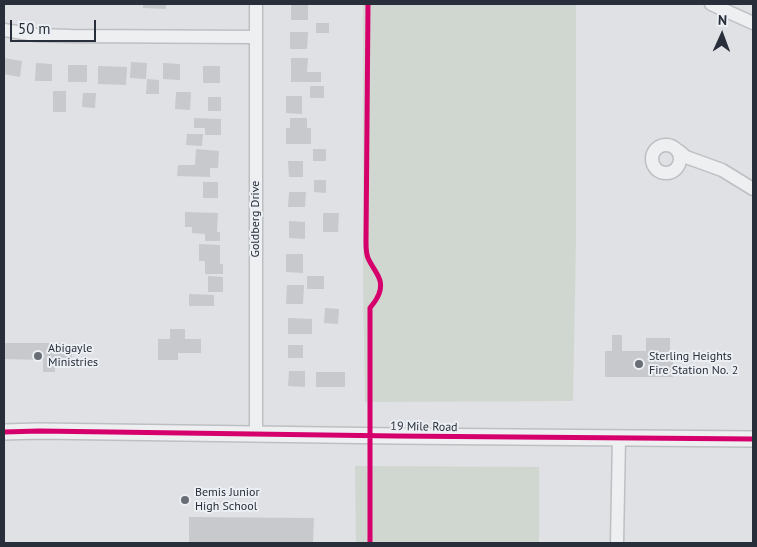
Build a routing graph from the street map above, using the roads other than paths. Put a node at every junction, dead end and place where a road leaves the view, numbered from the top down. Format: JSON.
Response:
{"nodes":[{"id":1,"x":256,"y":4,"type":"edge"},
{"id":2,"x":711,"y":4,"type":"edge"},
{"id":3,"x":752,"y":22,"type":"edge"},
{"id":4,"x":4,"y":30,"type":"edge"},
{"id":5,"x":256,"y":37,"type":"junction"},
{"id":6,"x":679,"y":151,"type":"junction"},
{"id":7,"x":693,"y":160,"type":"junction"},
{"id":8,"x":677,"y":169,"type":"junction"},
{"id":9,"x":753,"y":189,"type":"edge"},
{"id":10,"x":4,"y":432,"type":"edge"},
{"id":11,"x":256,"y":434,"type":"junction"},
{"id":12,"x":619,"y":438,"type":"junction"},
{"id":13,"x":753,"y":439,"type":"edge"},
{"id":14,"x":617,"y":543,"type":"edge"}],
"edges":[{"from":1,"to":5,"type":"street","name":"Goldberg Drive"},
{"from":2,"to":3,"type":"street"},
{"from":4,"to":5,"type":"street"},
{"from":5,"to":11,"type":"street","name":"Goldberg Drive"},
{"from":6,"to":7,"type":"street"},
{"from":6,"to":8,"type":"street"},
{"from":6,"to":8,"type":"street"},
{"from":7,"to":8,"type":"street"},
{"from":7,"to":9,"type":"street"},
{"from":10,"to":11,"type":"street","name":"19 Mile Road"},
{"from":11,"to":12,"type":"street","name":"19 Mile Road"},
{"from":12,"to":13,"type":"street","name":"19 Mile Road"},
{"from":12,"to":14,"type":"street"}]}
